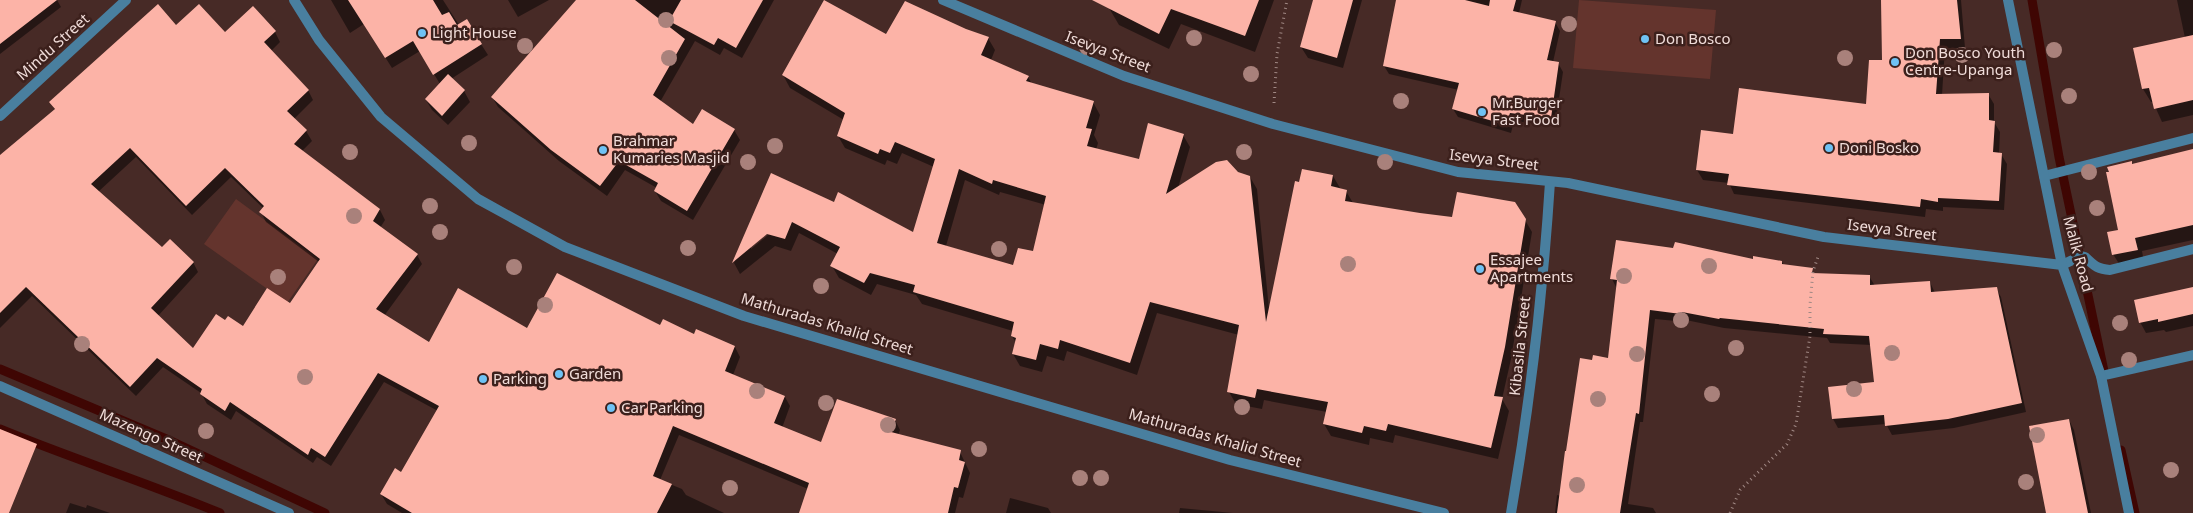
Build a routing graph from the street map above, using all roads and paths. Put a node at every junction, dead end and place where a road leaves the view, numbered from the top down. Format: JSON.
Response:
{"nodes":[{"id":1,"x":126,"y":0,"type":"edge"},
{"id":2,"x":294,"y":0,"type":"edge"},
{"id":3,"x":943,"y":0,"type":"edge"},
{"id":4,"x":1287,"y":0,"type":"edge"},
{"id":5,"x":2008,"y":0,"type":"edge"},
{"id":6,"x":0,"y":116,"type":"edge"},
{"id":7,"x":1273,"y":124,"type":"junction"},
{"id":8,"x":2193,"y":138,"type":"edge"},
{"id":9,"x":2044,"y":176,"type":"junction"},
{"id":10,"x":1550,"y":182,"type":"junction"},
{"id":11,"x":1824,"y":237,"type":"junction"},
{"id":12,"x":2193,"y":249,"type":"edge"},
{"id":13,"x":2062,"y":265,"type":"junction"},
{"id":14,"x":2193,"y":355,"type":"edge"},
{"id":15,"x":2101,"y":376,"type":"junction"},
{"id":16,"x":0,"y":386,"type":"edge"},
{"id":17,"x":289,"y":513,"type":"edge"},
{"id":18,"x":1444,"y":513,"type":"edge"},
{"id":19,"x":1511,"y":513,"type":"edge"},
{"id":20,"x":1730,"y":513,"type":"edge"},
{"id":21,"x":2129,"y":513,"type":"edge"}],
"edges":[{"from":1,"to":6,"type":"street","name":"Mindu Street"},
{"from":2,"to":18,"type":"street","name":"Mathuradas Khalid Street"},
{"from":3,"to":7,"type":"street","name":"Isevya Street"},
{"from":4,"to":7,"type":"path"},
{"from":5,"to":9,"type":"street","name":"Malik Road"},
{"from":7,"to":10,"type":"street","name":"Isevya Street"},
{"from":8,"to":9,"type":"street"},
{"from":9,"to":13,"type":"street","name":"Malik Road"},
{"from":10,"to":11,"type":"street","name":"Isevya Street"},
{"from":10,"to":19,"type":"street","name":"Kibasila Street"},
{"from":11,"to":13,"type":"street","name":"Isevya Street"},
{"from":11,"to":20,"type":"path"},
{"from":12,"to":13,"type":"street"},
{"from":13,"to":15,"type":"street","name":"Malik Road"},
{"from":14,"to":15,"type":"street"},
{"from":15,"to":21,"type":"street","name":"Malik Road"},
{"from":16,"to":17,"type":"street","name":"Mazengo Street"}]}
